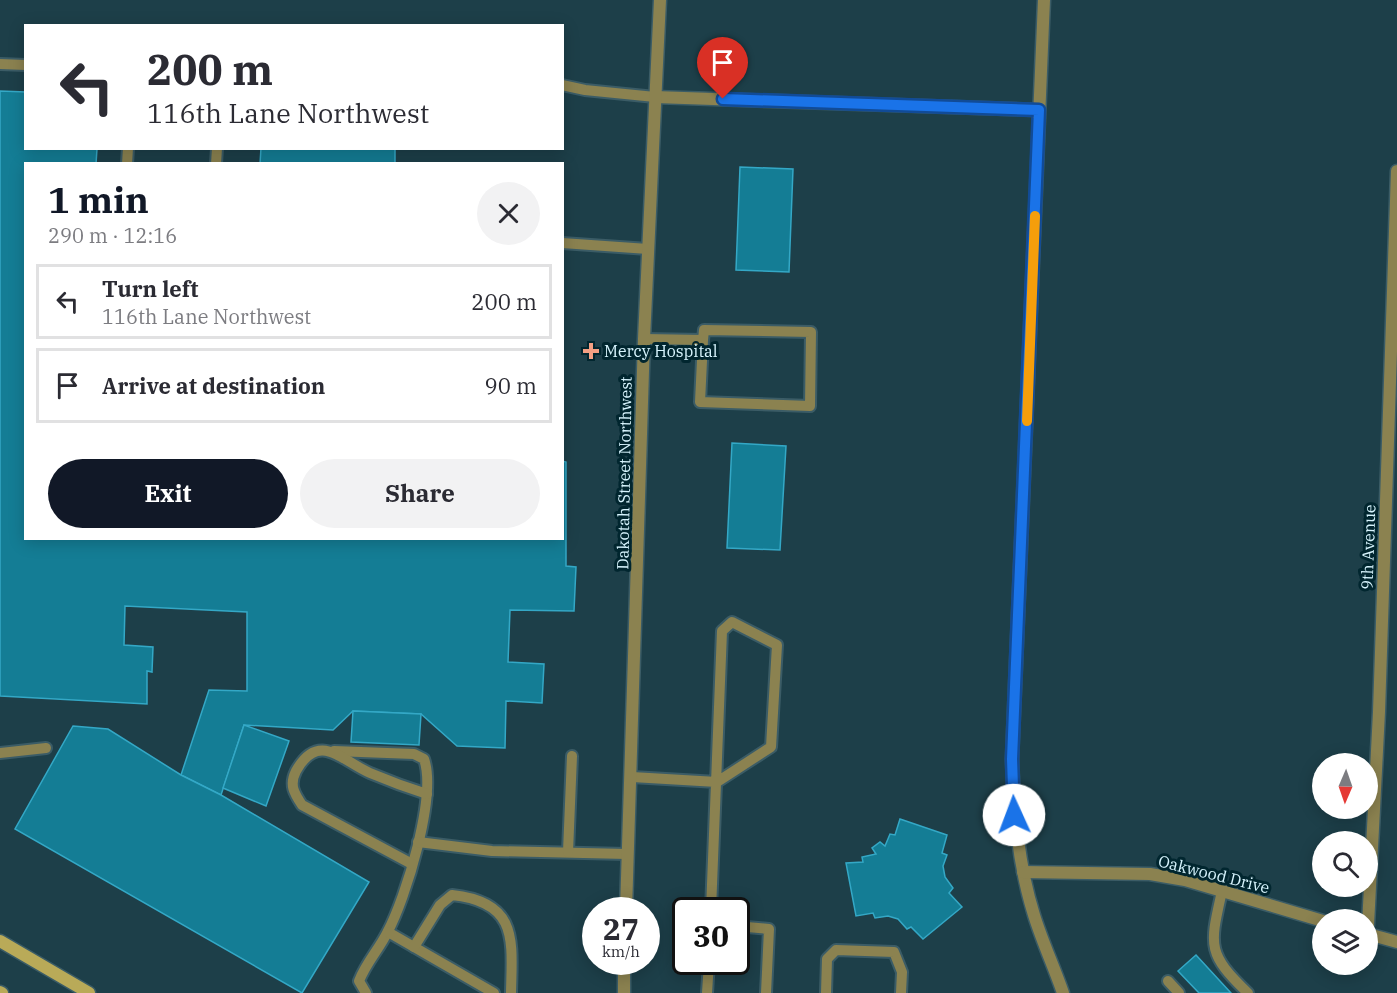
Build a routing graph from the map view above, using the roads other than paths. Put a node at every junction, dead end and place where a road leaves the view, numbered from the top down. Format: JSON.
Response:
{"nodes":[{"id":1,"x":660,"y":0,"type":"edge"},
{"id":2,"x":1044,"y":0,"type":"edge"},
{"id":3,"x":0,"y":64,"type":"edge"},
{"id":4,"x":24,"y":65,"type":"edge"},
{"id":5,"x":564,"y":85,"type":"edge"},
{"id":6,"x":655,"y":97,"type":"junction"},
{"id":7,"x":1039,"y":110,"type":"junction"},
{"id":8,"x":1397,"y":171,"type":"edge"},
{"id":9,"x":564,"y":243,"type":"edge"},
{"id":10,"x":648,"y":249,"type":"junction"},
{"id":11,"x":644,"y":339,"type":"junction"},
{"id":12,"x":703,"y":340,"type":"junction"},
{"id":13,"x":1391,"y":533,"type":"edge"},
{"id":14,"x":46,"y":748,"type":"dead end"},
{"id":15,"x":334,"y":751,"type":"junction"},
{"id":16,"x":0,"y":753,"type":"edge"},
{"id":17,"x":572,"y":756,"type":"dead end"},
{"id":18,"x":632,"y":777,"type":"junction"},
{"id":19,"x":717,"y":782,"type":"junction"},
{"id":20,"x":427,"y":794,"type":"junction"},
{"id":21,"x":418,"y":842,"type":"junction"},
{"id":22,"x":568,"y":852,"type":"junction"},
{"id":23,"x":627,"y":854,"type":"junction"},
{"id":24,"x":412,"y":864,"type":"junction"},
{"id":25,"x":1023,"y":872,"type":"junction"},
{"id":26,"x":1222,"y":891,"type":"junction"},
{"id":27,"x":626,"y":897,"type":"edge"},
{"id":28,"x":712,"y":897,"type":"edge"},
{"id":29,"x":1369,"y":909,"type":"edge"},
{"id":30,"x":1312,"y":918,"type":"edge"},
{"id":31,"x":750,"y":927,"type":"edge"},
{"id":32,"x":388,"y":932,"type":"junction"},
{"id":33,"x":1378,"y":937,"type":"edge"},
{"id":34,"x":0,"y":941,"type":"edge"},
{"id":35,"x":1397,"y":942,"type":"edge"},
{"id":36,"x":414,"y":947,"type":"junction"},
{"id":37,"x":624,"y":975,"type":"edge"},
{"id":38,"x":708,"y":975,"type":"edge"},
{"id":39,"x":1168,"y":981,"type":"dead end"},
{"id":40,"x":89,"y":993,"type":"edge"},
{"id":41,"x":366,"y":993,"type":"edge"},
{"id":42,"x":494,"y":993,"type":"edge"},
{"id":43,"x":512,"y":993,"type":"edge"},
{"id":44,"x":624,"y":993,"type":"edge"},
{"id":45,"x":707,"y":993,"type":"edge"},
{"id":46,"x":766,"y":993,"type":"edge"},
{"id":47,"x":826,"y":993,"type":"edge"},
{"id":48,"x":901,"y":993,"type":"edge"},
{"id":49,"x":1063,"y":993,"type":"edge"},
{"id":50,"x":1179,"y":993,"type":"edge"},
{"id":51,"x":1248,"y":993,"type":"edge"}],
"edges":[{"from":1,"to":6,"type":"street","name":"Dakotah Street Northwest"},
{"from":2,"to":7,"type":"street"},
{"from":3,"to":4,"type":"lane"},
{"from":5,"to":6,"type":"lane"},
{"from":6,"to":7,"type":"street"},
{"from":6,"to":10,"type":"street","name":"Dakotah Street Northwest"},
{"from":7,"to":25,"type":"street"},
{"from":8,"to":13,"type":"street","name":"9th Avenue"},
{"from":9,"to":10,"type":"lane"},
{"from":10,"to":11,"type":"street","name":"Dakotah Street Northwest"},
{"from":11,"to":12,"type":"lane"},
{"from":11,"to":18,"type":"street","name":"Dakotah Street Northwest"},
{"from":12,"to":12,"type":"lane"},
{"from":13,"to":29,"type":"street","name":"9th Avenue"},
{"from":14,"to":16,"type":"lane"},
{"from":15,"to":20,"type":"lane"},
{"from":15,"to":20,"type":"lane"},
{"from":15,"to":24,"type":"lane"},
{"from":17,"to":22,"type":"lane"},
{"from":18,"to":19,"type":"lane"},
{"from":18,"to":23,"type":"street","name":"Dakotah Street Northwest"},
{"from":19,"to":19,"type":"lane"},
{"from":19,"to":28,"type":"lane"},
{"from":20,"to":21,"type":"lane"},
{"from":21,"to":22,"type":"lane"},
{"from":21,"to":24,"type":"lane"},
{"from":22,"to":23,"type":"lane"},
{"from":23,"to":27,"type":"street","name":"Dakotah Street Northwest"},
{"from":24,"to":32,"type":"lane"},
{"from":25,"to":26,"type":"street","name":"Oakwood Drive"},
{"from":25,"to":49,"type":"street"},
{"from":26,"to":30,"type":"street","name":"Oakwood Drive"},
{"from":26,"to":51,"type":"lane"},
{"from":31,"to":46,"type":"lane"},
{"from":32,"to":36,"type":"lane"},
{"from":32,"to":41,"type":"lane"},
{"from":33,"to":35,"type":"street"},
{"from":34,"to":40,"type":"main road"},
{"from":36,"to":42,"type":"lane"},
{"from":36,"to":43,"type":"lane"},
{"from":37,"to":44,"type":"street"},
{"from":38,"to":45,"type":"lane"},
{"from":39,"to":50,"type":"lane"},
{"from":47,"to":48,"type":"lane"}]}
